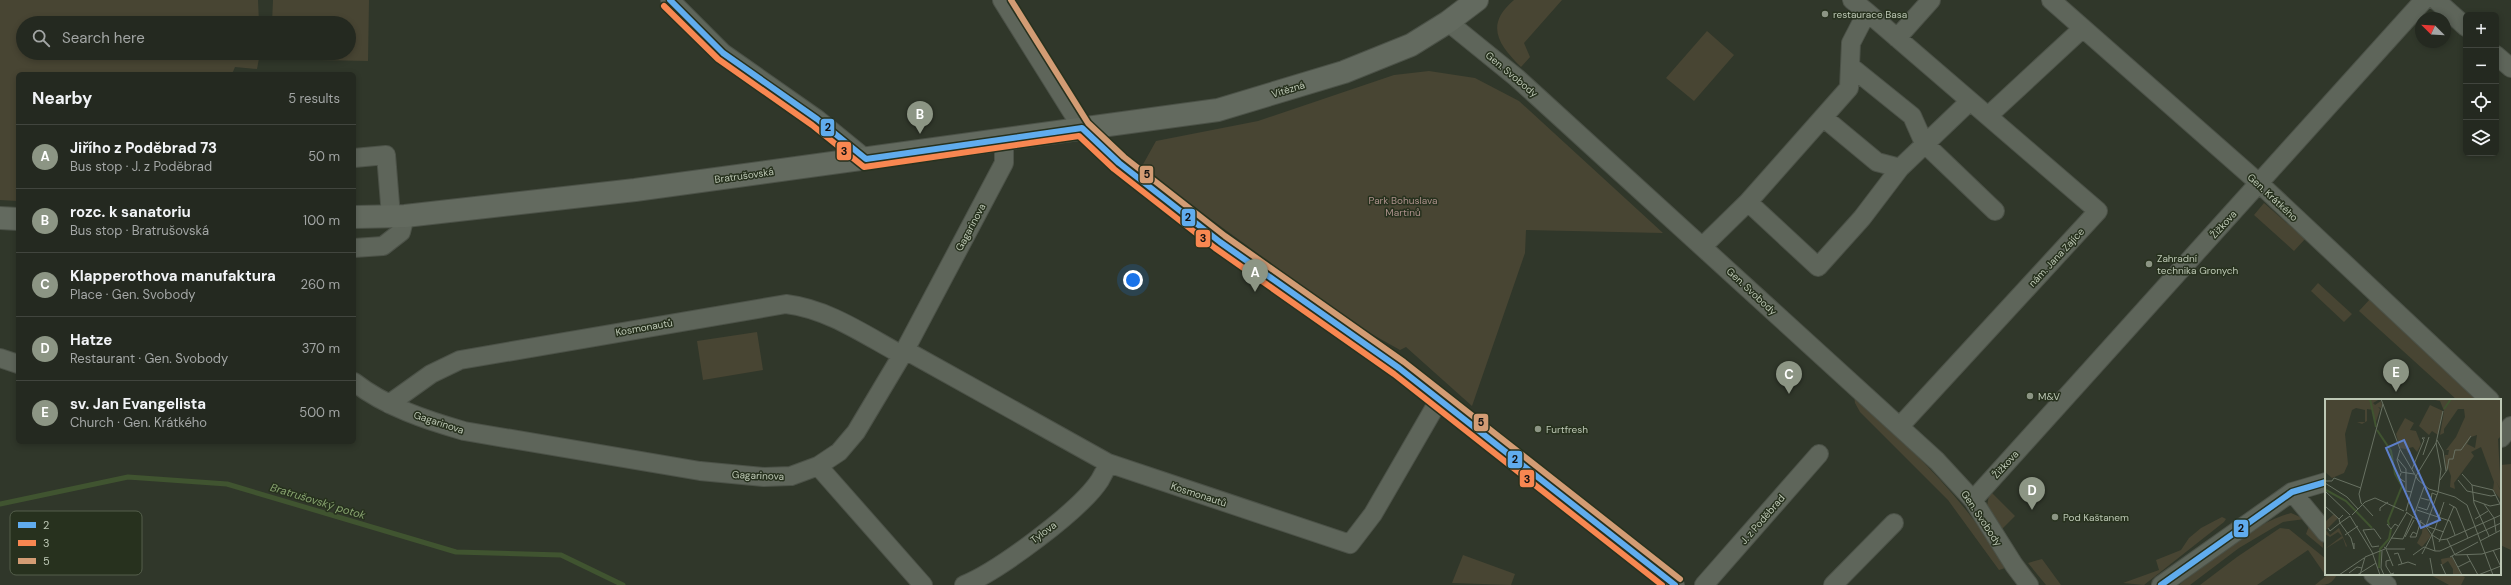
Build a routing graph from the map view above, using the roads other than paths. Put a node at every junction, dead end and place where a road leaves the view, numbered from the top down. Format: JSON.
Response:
{"nodes":[{"id":1,"x":670,"y":0,"type":"edge"},
{"id":2,"x":1002,"y":0,"type":"edge"},
{"id":3,"x":1477,"y":0,"type":"edge"},
{"id":4,"x":1852,"y":0,"type":"edge"},
{"id":5,"x":1931,"y":0,"type":"edge"},
{"id":6,"x":2051,"y":0,"type":"edge"},
{"id":7,"x":2424,"y":0,"type":"edge"},
{"id":8,"x":2436,"y":0,"type":"edge"},
{"id":9,"x":1867,"y":12,"type":"junction"},
{"id":10,"x":1448,"y":22,"type":"junction"},
{"id":11,"x":2463,"y":24,"type":"edge"},
{"id":12,"x":2083,"y":28,"type":"junction"},
{"id":13,"x":1897,"y":38,"type":"junction"},
{"id":14,"x":2499,"y":58,"type":"edge"},
{"id":15,"x":1850,"y":66,"type":"junction"},
{"id":16,"x":2511,"y":68,"type":"edge"},
{"id":17,"x":1970,"y":101,"type":"junction"},
{"id":18,"x":1988,"y":116,"type":"junction"},
{"id":19,"x":1824,"y":118,"type":"junction"},
{"id":20,"x":1082,"y":128,"type":"junction"},
{"id":21,"x":1004,"y":141,"type":"junction"},
{"id":22,"x":1924,"y":143,"type":"junction"},
{"id":23,"x":356,"y":158,"type":"edge"},
{"id":24,"x":866,"y":159,"type":"junction"},
{"id":25,"x":1900,"y":168,"type":"junction"},
{"id":26,"x":2260,"y":184,"type":"junction"},
{"id":27,"x":1748,"y":202,"type":"junction"},
{"id":28,"x":1995,"y":211,"type":"dead end"},
{"id":29,"x":398,"y":216,"type":"junction"},
{"id":30,"x":356,"y":217,"type":"edge"},
{"id":31,"x":0,"y":218,"type":"edge"},
{"id":32,"x":16,"y":219,"type":"edge"},
{"id":33,"x":1703,"y":246,"type":"junction"},
{"id":34,"x":356,"y":248,"type":"edge"},
{"id":35,"x":904,"y":353,"type":"junction"},
{"id":36,"x":0,"y":358,"type":"edge"},
{"id":37,"x":16,"y":363,"type":"edge"},
{"id":38,"x":356,"y":383,"type":"edge"},
{"id":39,"x":2489,"y":399,"type":"edge"},
{"id":40,"x":1439,"y":400,"type":"junction"},
{"id":41,"x":389,"y":404,"type":"junction"},
{"id":42,"x":1900,"y":426,"type":"junction"},
{"id":43,"x":1819,"y":454,"type":"dead end"},
{"id":44,"x":1108,"y":464,"type":"junction"},
{"id":45,"x":818,"y":466,"type":"junction"},
{"id":46,"x":2325,"y":482,"type":"edge"},
{"id":47,"x":2292,"y":492,"type":"junction"},
{"id":48,"x":1973,"y":500,"type":"junction"},
{"id":49,"x":1894,"y":523,"type":"dead end"},
{"id":50,"x":2325,"y":532,"type":"edge"},
{"id":51,"x":2374,"y":575,"type":"edge"},
{"id":52,"x":923,"y":585,"type":"edge"},
{"id":53,"x":964,"y":585,"type":"edge"},
{"id":54,"x":1675,"y":585,"type":"edge"},
{"id":55,"x":1704,"y":585,"type":"edge"},
{"id":56,"x":1833,"y":585,"type":"edge"},
{"id":57,"x":2030,"y":585,"type":"edge"},
{"id":58,"x":2161,"y":585,"type":"edge"},
{"id":59,"x":2387,"y":585,"type":"edge"}],
"edges":[{"from":1,"to":24,"type":"street"},
{"from":2,"to":20,"type":"street"},
{"from":3,"to":10,"type":"main road","name":"Vítězná"},
{"from":4,"to":9,"type":"street","name":"nám. Jana Zajíce"},
{"from":5,"to":13,"type":"street"},
{"from":6,"to":12,"type":"street","name":"Gen. Krátkého"},
{"from":7,"to":26,"type":"street","name":"Žižkova"},
{"from":8,"to":11,"type":"street"},
{"from":9,"to":13,"type":"street","name":"nám. Jana Zajíce"},
{"from":9,"to":15,"type":"street"},
{"from":10,"to":20,"type":"main road","name":"Vítězná"},
{"from":10,"to":33,"type":"street","name":"Gen. Svobody"},
{"from":12,"to":18,"type":"street"},
{"from":12,"to":26,"type":"street","name":"Gen. Krátkého"},
{"from":13,"to":17,"type":"street","name":"nám. Jana Zajíce"},
{"from":14,"to":16,"type":"street"},
{"from":15,"to":19,"type":"street"},
{"from":15,"to":22,"type":"street"},
{"from":17,"to":18,"type":"street","name":"nám. Jana Zajíce"},
{"from":17,"to":22,"type":"street"},
{"from":18,"to":42,"type":"street","name":"nám. Jana Zajíce"},
{"from":19,"to":25,"type":"street"},
{"from":19,"to":27,"type":"street"},
{"from":20,"to":21,"type":"main road","name":"Bratrušovská"},
{"from":20,"to":40,"type":"street"},
{"from":21,"to":24,"type":"main road","name":"Bratrušovská"},
{"from":21,"to":35,"type":"street","name":"Gagarinova"},
{"from":22,"to":25,"type":"street"},
{"from":22,"to":28,"type":"street"},
{"from":23,"to":29,"type":"street"},
{"from":24,"to":29,"type":"main road","name":"Bratrušovská"},
{"from":25,"to":27,"type":"street"},
{"from":26,"to":39,"type":"street","name":"Gen. Krátkého"},
{"from":26,"to":48,"type":"street","name":"Žižkova"},
{"from":27,"to":33,"type":"street"},
{"from":29,"to":30,"type":"main road","name":"Bratrušovská"},
{"from":29,"to":34,"type":"street"},
{"from":31,"to":32,"type":"main road"},
{"from":33,"to":42,"type":"street","name":"Gen. Svobody"},
{"from":35,"to":41,"type":"street","name":"Kosmonautů"},
{"from":35,"to":44,"type":"street","name":"Kosmonautů"},
{"from":35,"to":45,"type":"street","name":"Gagarinova"},
{"from":36,"to":37,"type":"street"},
{"from":38,"to":41,"type":"street","name":"Gagarinova"},
{"from":40,"to":44,"type":"street","name":"Kosmonautů"},
{"from":40,"to":54,"type":"street"},
{"from":41,"to":45,"type":"street","name":"Gagarinova"},
{"from":42,"to":48,"type":"street","name":"Gen. Svobody"},
{"from":43,"to":55,"type":"street","name":"J. z Poděbrad"},
{"from":44,"to":53,"type":"street","name":"Tylova"},
{"from":45,"to":52,"type":"street"},
{"from":46,"to":47,"type":"street"},
{"from":47,"to":50,"type":"street"},
{"from":47,"to":58,"type":"street"},
{"from":48,"to":57,"type":"street","name":"Gen. Svobody"},
{"from":49,"to":56,"type":"street"},
{"from":51,"to":59,"type":"street"}]}
